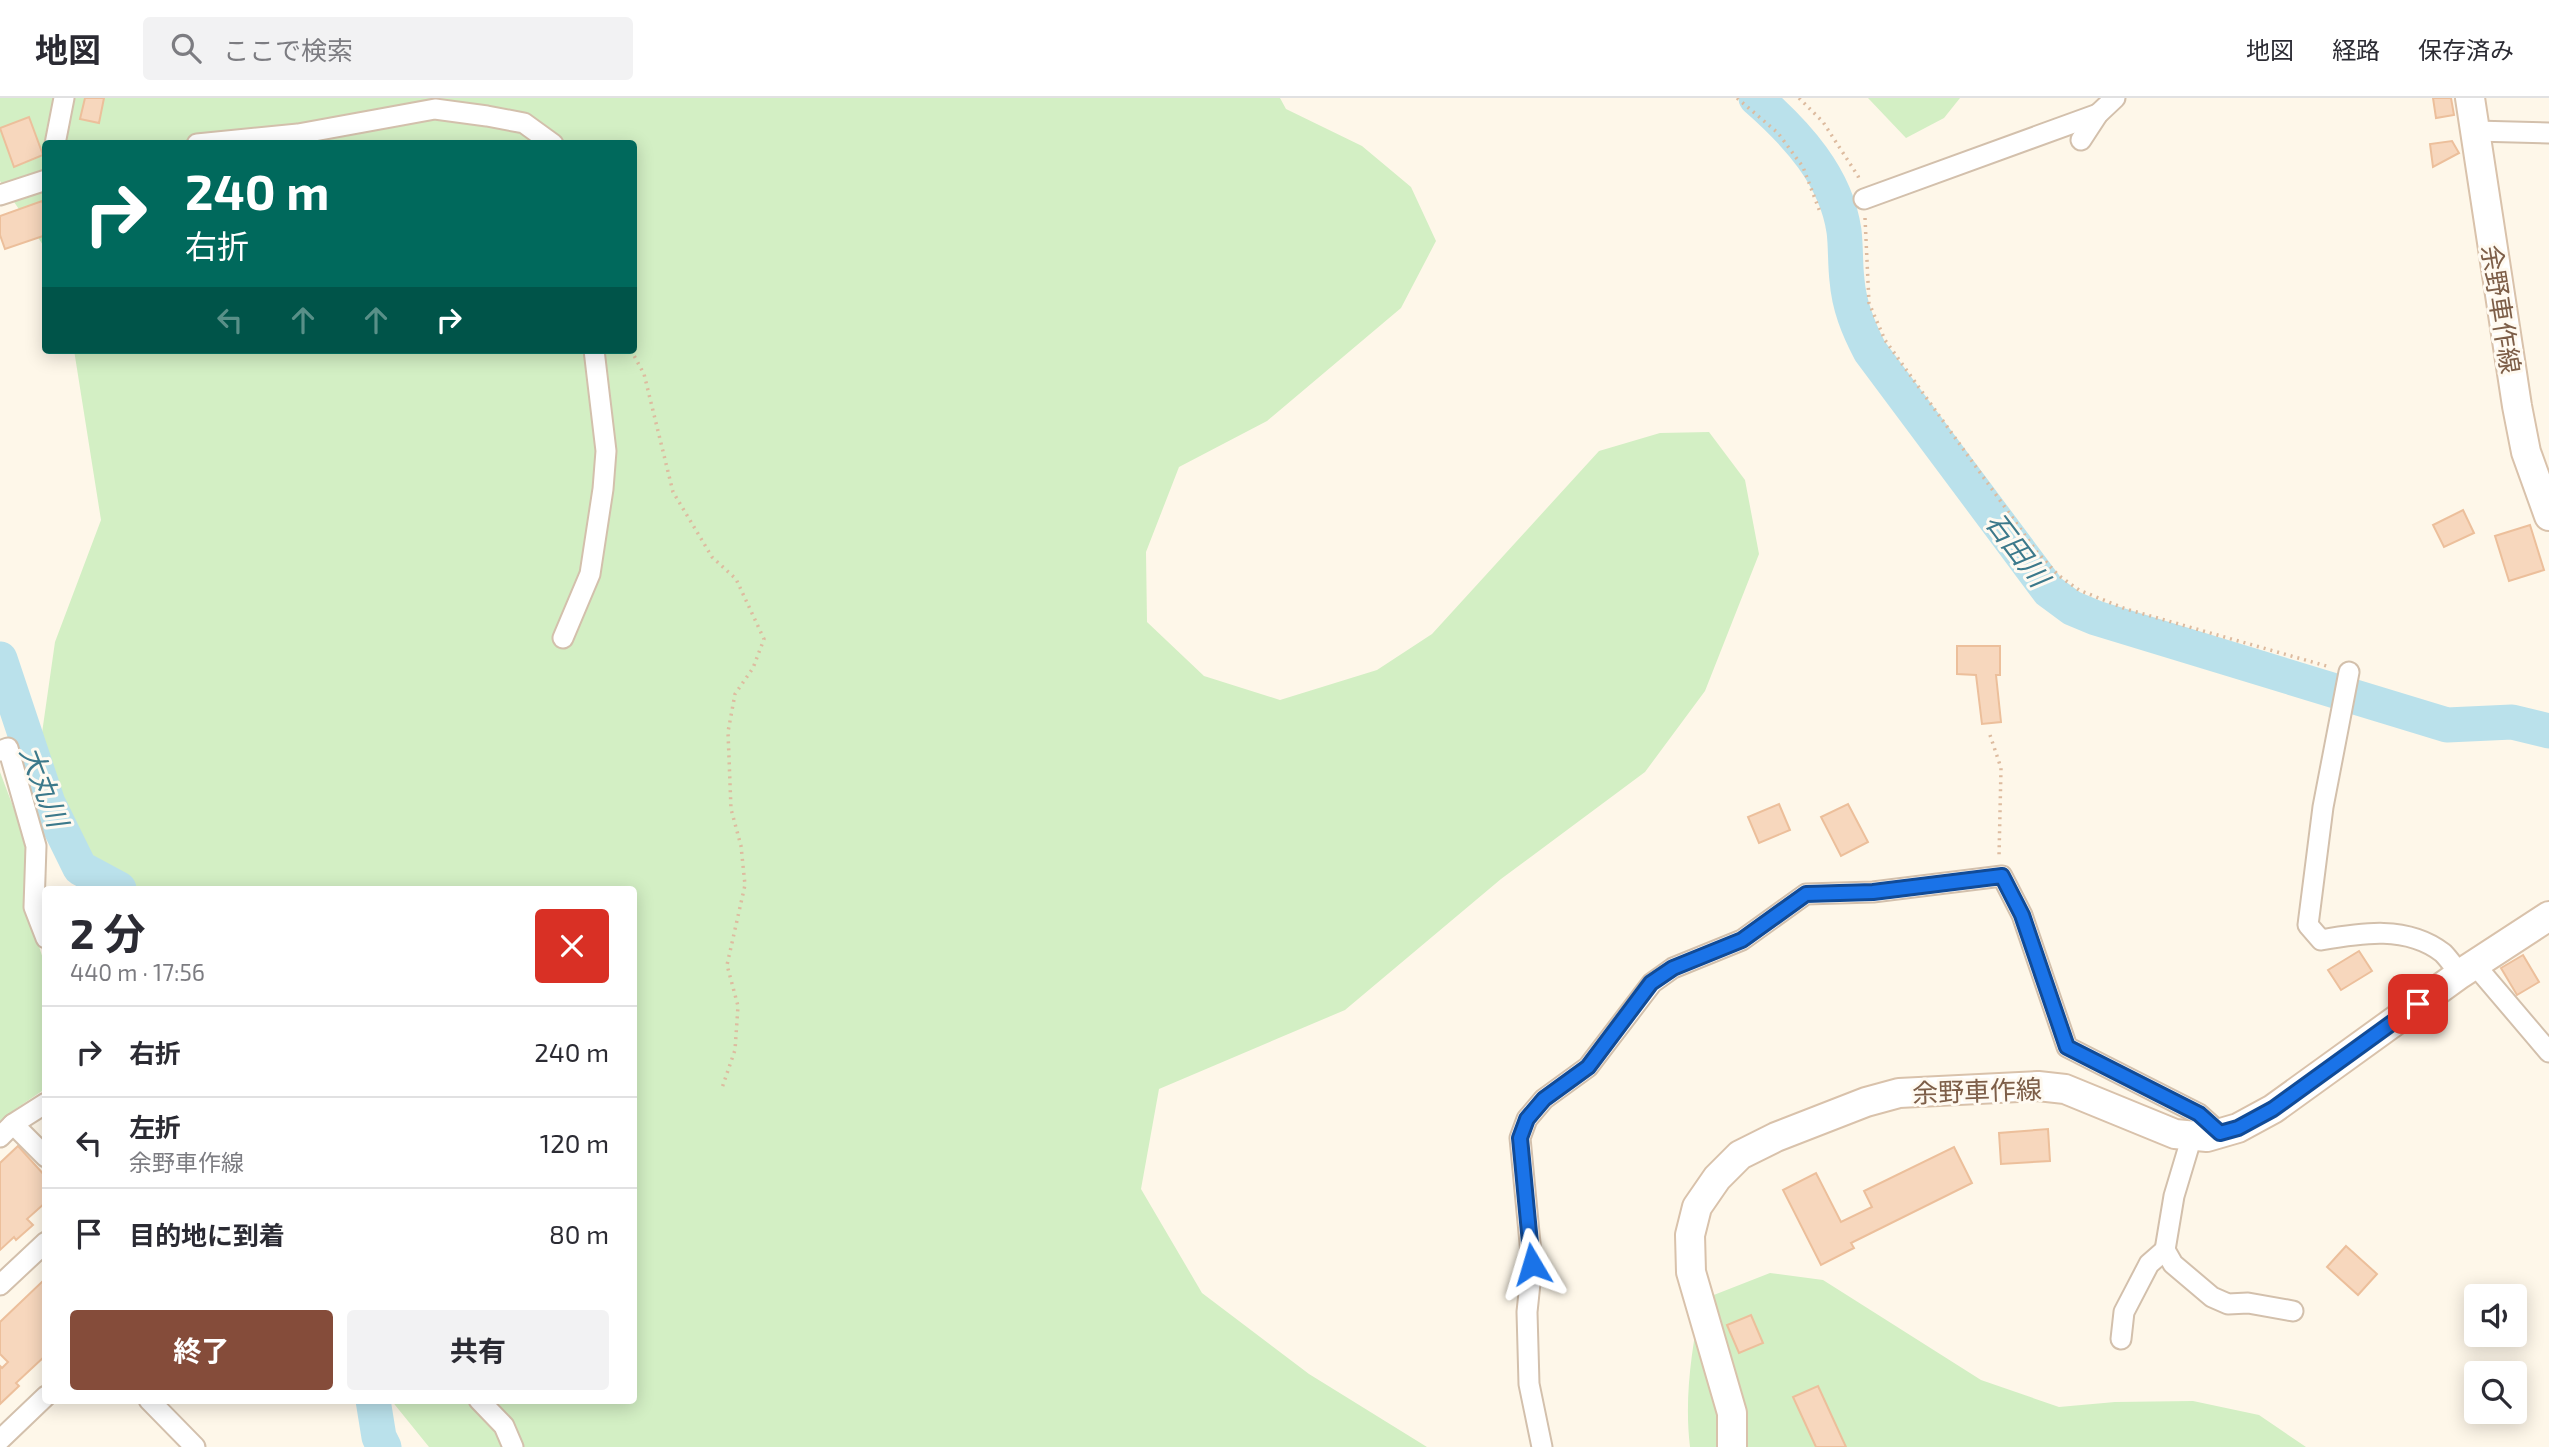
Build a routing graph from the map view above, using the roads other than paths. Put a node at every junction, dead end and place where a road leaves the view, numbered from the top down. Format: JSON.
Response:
{"nodes":[{"id":1,"x":64,"y":98,"type":"edge"},
{"id":2,"x":2115,"y":98,"type":"edge"},
{"id":3,"x":2470,"y":98,"type":"edge"},
{"id":4,"x":2098,"y":114,"type":"junction"},
{"id":5,"x":2475,"y":131,"type":"junction"},
{"id":6,"x":2549,"y":133,"type":"edge"},
{"id":7,"x":56,"y":140,"type":"edge"},
{"id":8,"x":237,"y":140,"type":"edge"},
{"id":9,"x":547,"y":140,"type":"edge"},
{"id":10,"x":2081,"y":140,"type":"dead end"},
{"id":11,"x":42,"y":181,"type":"edge"},
{"id":12,"x":0,"y":195,"type":"edge"},
{"id":13,"x":1864,"y":200,"type":"road end"},
{"id":14,"x":594,"y":354,"type":"edge"},
{"id":15,"x":2549,"y":516,"type":"edge"},
{"id":16,"x":563,"y":638,"type":"dead end"},
{"id":17,"x":2349,"y":673,"type":"road end"},
{"id":18,"x":0,"y":751,"type":"edge"},
{"id":19,"x":2549,"y":916,"type":"edge"},
{"id":20,"x":42,"y":928,"type":"edge"},
{"id":21,"x":2468,"y":970,"type":"junction"},
{"id":22,"x":2549,"y":1052,"type":"edge"},
{"id":23,"x":42,"y":1106,"type":"edge"},
{"id":24,"x":6,"y":1131,"type":"edge"},
{"id":25,"x":2206,"y":1135,"type":"junction"},
{"id":26,"x":42,"y":1154,"type":"edge"},
{"id":27,"x":42,"y":1246,"type":"edge"},
{"id":28,"x":2165,"y":1250,"type":"junction"},
{"id":29,"x":0,"y":1285,"type":"edge"},
{"id":30,"x":2293,"y":1311,"type":"dead end"},
{"id":31,"x":2121,"y":1339,"type":"dead end"},
{"id":32,"x":42,"y":1400,"type":"edge"},
{"id":33,"x":153,"y":1404,"type":"edge"},
{"id":34,"x":483,"y":1404,"type":"edge"},
{"id":35,"x":0,"y":1440,"type":"edge"},
{"id":36,"x":195,"y":1447,"type":"edge"},
{"id":37,"x":513,"y":1447,"type":"edge"},
{"id":38,"x":1542,"y":1447,"type":"edge"},
{"id":39,"x":1732,"y":1447,"type":"edge"}],
"edges":[{"from":1,"to":7,"type":"street"},
{"from":2,"to":4,"type":"street"},
{"from":3,"to":5,"type":"main road","name":"余野車作線"},
{"from":4,"to":10,"type":"street"},
{"from":4,"to":13,"type":"street"},
{"from":5,"to":6,"type":"street"},
{"from":5,"to":15,"type":"main road","name":"余野車作線"},
{"from":8,"to":9,"type":"street"},
{"from":11,"to":12,"type":"street"},
{"from":14,"to":16,"type":"street"},
{"from":17,"to":21,"type":"street"},
{"from":18,"to":20,"type":"street"},
{"from":19,"to":21,"type":"main road"},
{"from":21,"to":22,"type":"street"},
{"from":21,"to":25,"type":"main road"},
{"from":23,"to":24,"type":"street"},
{"from":24,"to":26,"type":"street"},
{"from":25,"to":28,"type":"street"},
{"from":25,"to":38,"type":"street"},
{"from":25,"to":39,"type":"main road","name":"余野車作線"},
{"from":27,"to":29,"type":"street"},
{"from":28,"to":30,"type":"street"},
{"from":28,"to":31,"type":"street"},
{"from":32,"to":35,"type":"street"},
{"from":33,"to":36,"type":"street"},
{"from":34,"to":37,"type":"street"}]}
